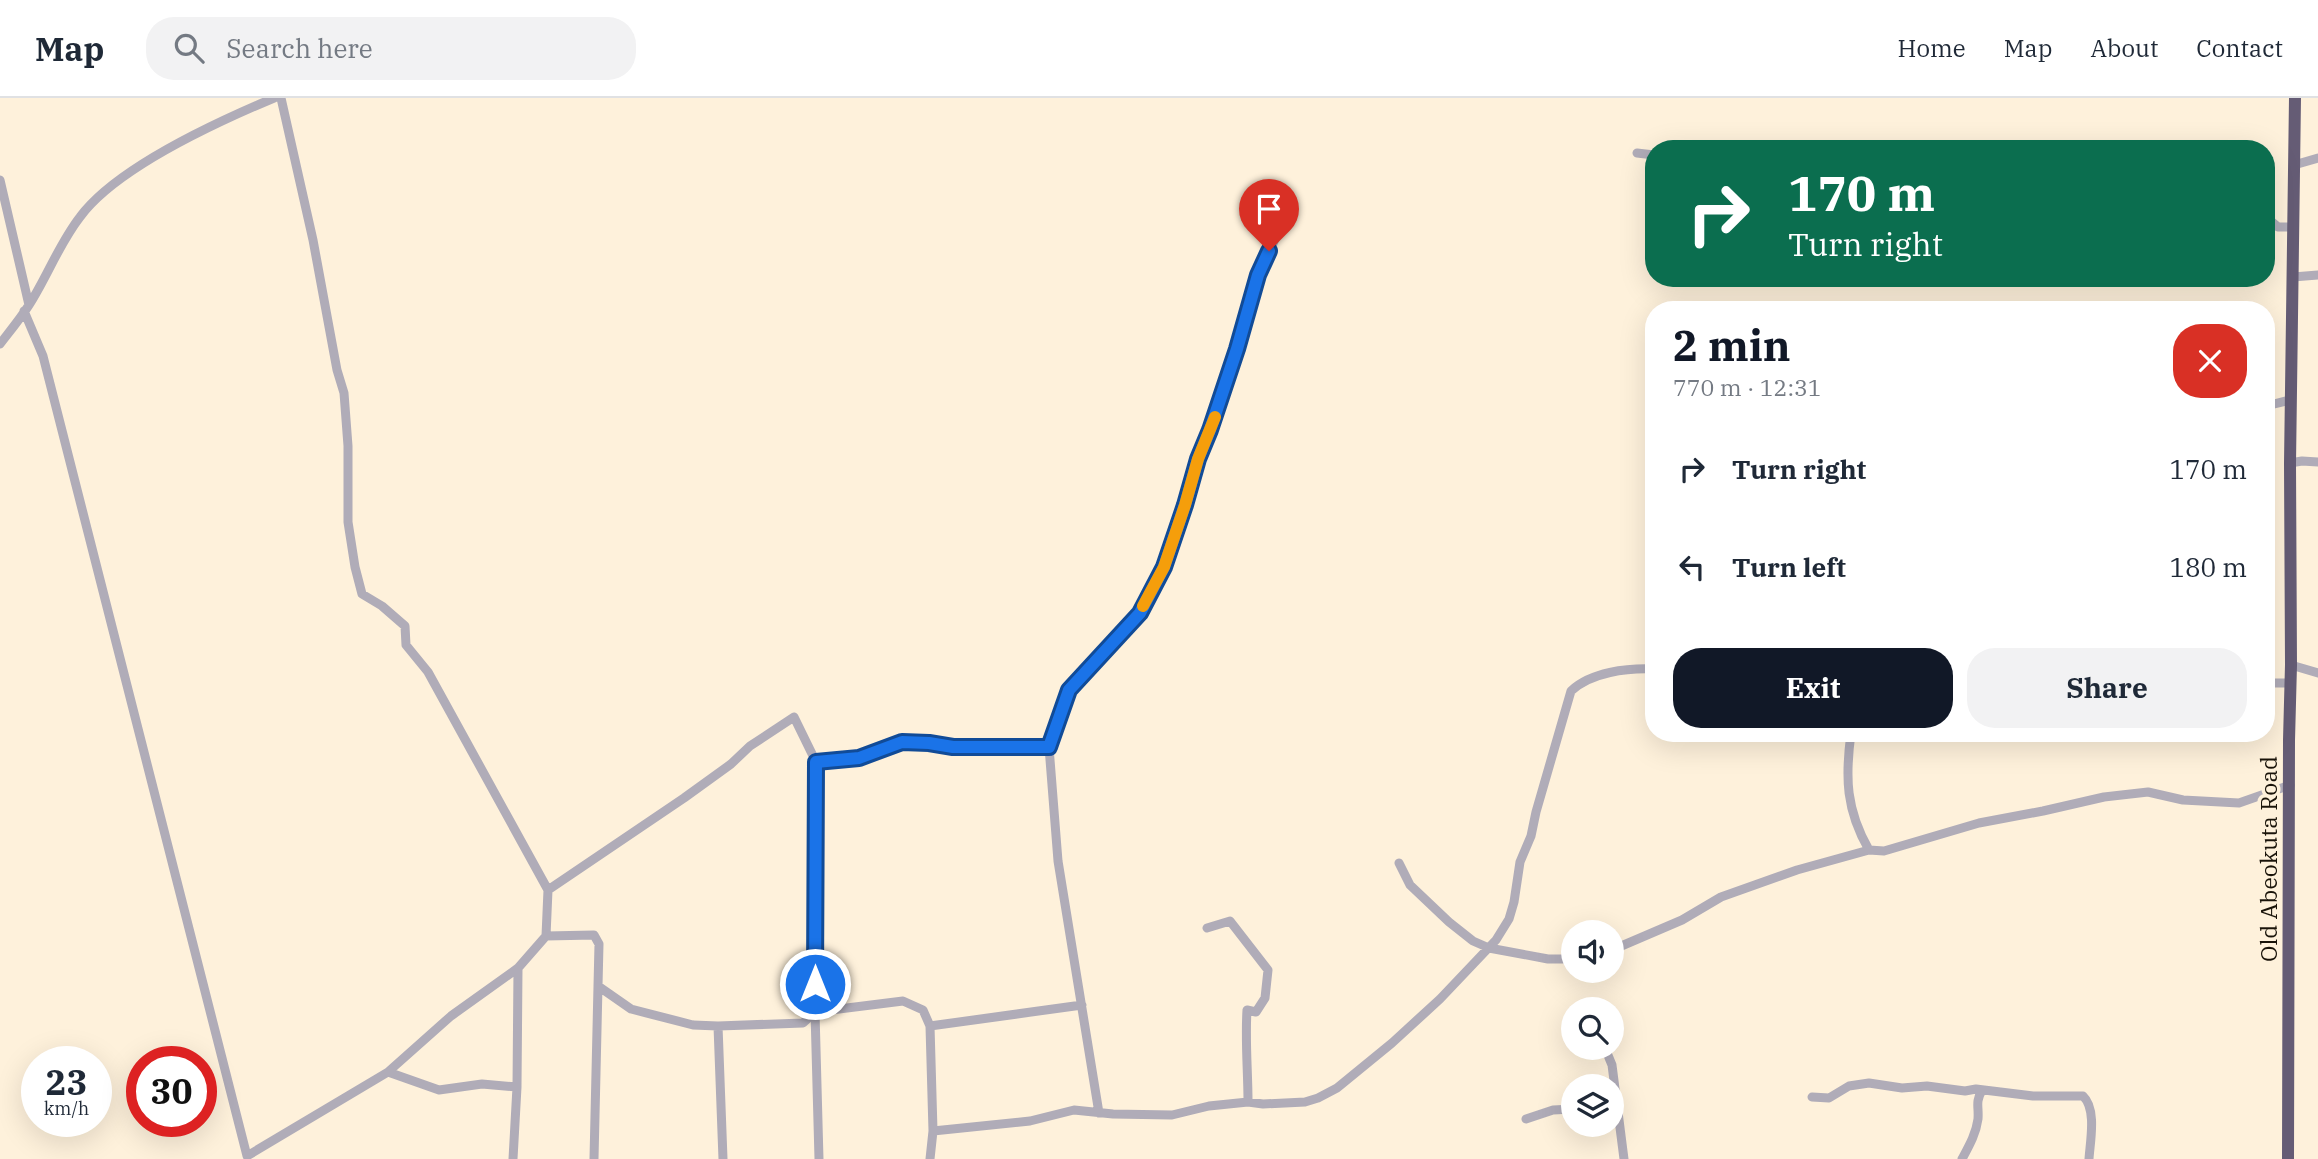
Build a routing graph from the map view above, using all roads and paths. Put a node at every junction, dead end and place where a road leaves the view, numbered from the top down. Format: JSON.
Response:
{"nodes":[{"id":1,"x":275,"y":98,"type":"edge"},
{"id":2,"x":281,"y":98,"type":"edge"},
{"id":3,"x":2295,"y":98,"type":"edge"},
{"id":4,"x":1637,"y":153,"type":"dead end"},
{"id":5,"x":1645,"y":154,"type":"edge"},
{"id":6,"x":2318,"y":158,"type":"edge"},
{"id":7,"x":2294,"y":165,"type":"junction"},
{"id":8,"x":0,"y":180,"type":"edge"},
{"id":9,"x":1292,"y":203,"type":"dead end"},
{"id":10,"x":2275,"y":225,"type":"edge"},
{"id":11,"x":2293,"y":227,"type":"junction"},
{"id":12,"x":2318,"y":275,"type":"edge"},
{"id":13,"x":2293,"y":277,"type":"junction"},
{"id":14,"x":27,"y":308,"type":"junction"},
{"id":15,"x":0,"y":344,"type":"edge"},
{"id":16,"x":2290,"y":400,"type":"junction"},
{"id":17,"x":2275,"y":404,"type":"edge"},
{"id":18,"x":2318,"y":462,"type":"edge"},
{"id":19,"x":2290,"y":463,"type":"junction"},
{"id":20,"x":2291,"y":664,"type":"junction"},
{"id":21,"x":1645,"y":669,"type":"edge"},
{"id":22,"x":2318,"y":673,"type":"edge"},
{"id":23,"x":2275,"y":683,"type":"edge"},
{"id":24,"x":2290,"y":683,"type":"junction"},
{"id":25,"x":1850,"y":742,"type":"edge"},
{"id":26,"x":1049,"y":747,"type":"junction"},
{"id":27,"x":816,"y":762,"type":"junction"},
{"id":28,"x":2290,"y":785,"type":"junction"},
{"id":29,"x":1869,"y":850,"type":"junction"},
{"id":30,"x":1399,"y":863,"type":"dead end"},
{"id":31,"x":548,"y":890,"type":"junction"},
{"id":32,"x":1207,"y":928,"type":"dead end"},
{"id":33,"x":545,"y":936,"type":"junction"},
{"id":34,"x":1624,"y":945,"type":"edge"},
{"id":35,"x":1489,"y":948,"type":"junction"},
{"id":36,"x":1561,"y":959,"type":"edge"},
{"id":37,"x":518,"y":968,"type":"junction"},
{"id":38,"x":598,"y":986,"type":"junction"},
{"id":39,"x":1082,"y":1005,"type":"junction"},
{"id":40,"x":815,"y":1012,"type":"junction"},
{"id":41,"x":718,"y":1026,"type":"junction"},
{"id":42,"x":930,"y":1026,"type":"junction"},
{"id":43,"x":388,"y":1072,"type":"junction"},
{"id":44,"x":517,"y":1087,"type":"junction"},
{"id":45,"x":1982,"y":1090,"type":"junction"},
{"id":46,"x":1812,"y":1097,"type":"dead end"},
{"id":47,"x":1248,"y":1102,"type":"junction"},
{"id":48,"x":1561,"y":1110,"type":"edge"},
{"id":49,"x":1099,"y":1113,"type":"junction"},
{"id":50,"x":1527,"y":1119,"type":"dead end"},
{"id":51,"x":933,"y":1130,"type":"junction"},
{"id":52,"x":1620,"y":1137,"type":"edge"},
{"id":53,"x":248,"y":1158,"type":"edge"},
{"id":54,"x":513,"y":1159,"type":"edge"},
{"id":55,"x":594,"y":1159,"type":"edge"},
{"id":56,"x":723,"y":1159,"type":"edge"},
{"id":57,"x":819,"y":1159,"type":"edge"},
{"id":58,"x":930,"y":1159,"type":"edge"},
{"id":59,"x":1624,"y":1159,"type":"edge"},
{"id":60,"x":1962,"y":1159,"type":"edge"},
{"id":61,"x":2089,"y":1159,"type":"edge"},
{"id":62,"x":2288,"y":1159,"type":"edge"}],
"edges":[{"from":1,"to":14,"type":"street"},
{"from":2,"to":31,"type":"street"},
{"from":3,"to":7,"type":"highway","name":"Old Abeokuta Road"},
{"from":4,"to":5,"type":"street"},
{"from":6,"to":7,"type":"street"},
{"from":7,"to":11,"type":"highway","name":"Old Abeokuta Road"},
{"from":8,"to":14,"type":"street"},
{"from":9,"to":26,"type":"street"},
{"from":10,"to":11,"type":"street"},
{"from":11,"to":13,"type":"highway","name":"Old Abeokuta Road"},
{"from":12,"to":13,"type":"street"},
{"from":13,"to":16,"type":"highway","name":"Old Abeokuta Road"},
{"from":14,"to":15,"type":"street"},
{"from":14,"to":53,"type":"street"},
{"from":16,"to":17,"type":"street"},
{"from":16,"to":19,"type":"highway","name":"Old Abeokuta Road"},
{"from":18,"to":19,"type":"street"},
{"from":19,"to":20,"type":"highway","name":"Old Abeokuta Road"},
{"from":20,"to":22,"type":"street"},
{"from":20,"to":24,"type":"highway","name":"Old Abeokuta Road"},
{"from":21,"to":35,"type":"street"},
{"from":23,"to":24,"type":"street"},
{"from":24,"to":28,"type":"highway","name":"Old Abeokuta Road"},
{"from":25,"to":29,"type":"street"},
{"from":26,"to":27,"type":"street"},
{"from":26,"to":39,"type":"street"},
{"from":27,"to":31,"type":"street"},
{"from":27,"to":40,"type":"street"},
{"from":28,"to":29,"type":"street"},
{"from":28,"to":62,"type":"highway","name":"Old Abeokuta Road"},
{"from":29,"to":34,"type":"street"},
{"from":30,"to":35,"type":"street"},
{"from":31,"to":33,"type":"street"},
{"from":32,"to":47,"type":"street"},
{"from":33,"to":37,"type":"street"},
{"from":33,"to":38,"type":"street"},
{"from":35,"to":36,"type":"street"},
{"from":35,"to":47,"type":"street"},
{"from":37,"to":43,"type":"street"},
{"from":37,"to":44,"type":"street"},
{"from":38,"to":41,"type":"street"},
{"from":38,"to":55,"type":"street"},
{"from":39,"to":42,"type":"street"},
{"from":39,"to":49,"type":"street"},
{"from":40,"to":41,"type":"street"},
{"from":40,"to":42,"type":"street"},
{"from":40,"to":57,"type":"street"},
{"from":41,"to":56,"type":"street"},
{"from":42,"to":51,"type":"street"},
{"from":43,"to":44,"type":"street"},
{"from":43,"to":53,"type":"street"},
{"from":44,"to":54,"type":"street"},
{"from":45,"to":46,"type":"street"},
{"from":45,"to":60,"type":"street"},
{"from":45,"to":61,"type":"street"},
{"from":47,"to":49,"type":"street"},
{"from":48,"to":50,"type":"street"},
{"from":49,"to":51,"type":"street"},
{"from":51,"to":58,"type":"street"},
{"from":52,"to":59,"type":"street"}]}
